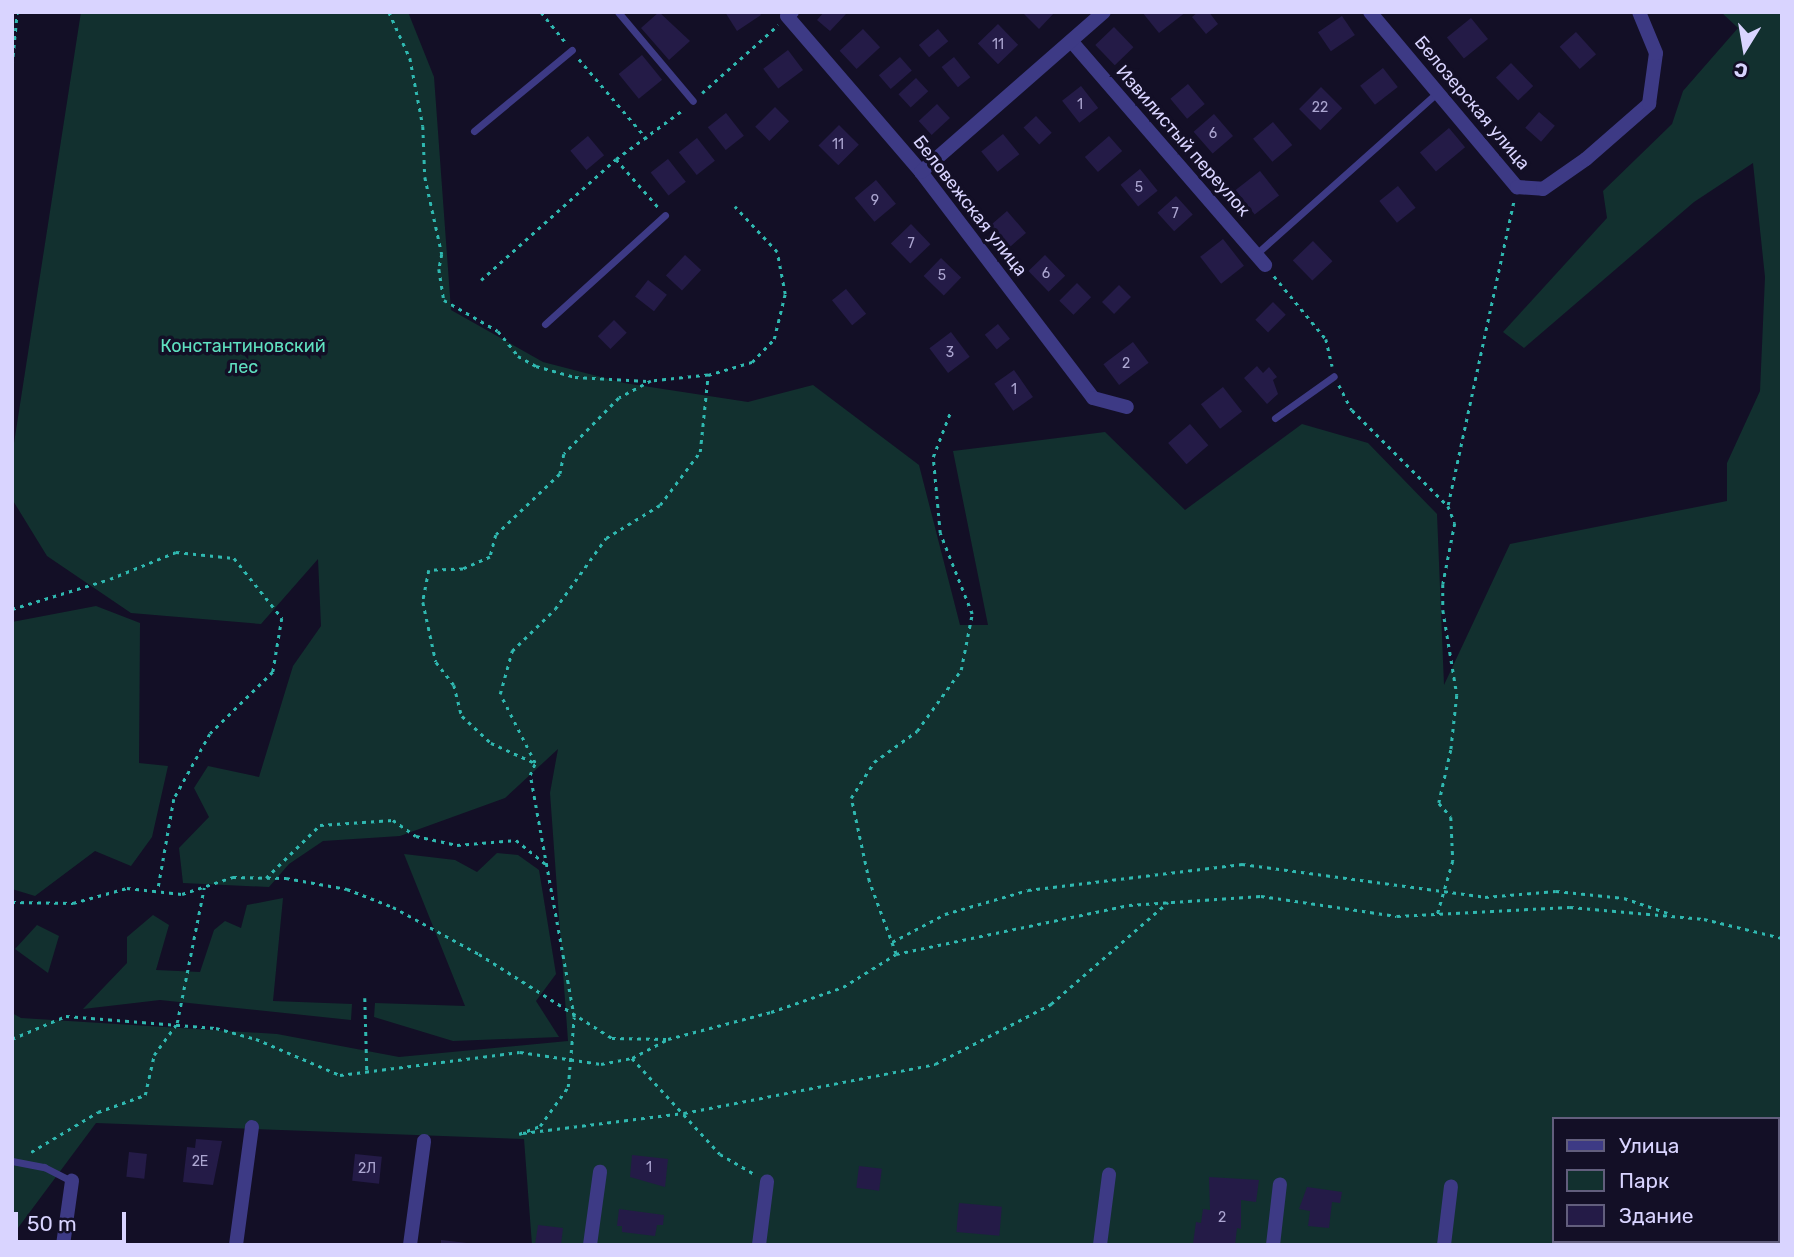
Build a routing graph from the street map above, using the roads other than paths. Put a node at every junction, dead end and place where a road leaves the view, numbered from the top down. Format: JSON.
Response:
{"nodes":[{"id":1,"x":618,"y":12,"type":"edge"},
{"id":2,"x":1104,"y":12,"type":"edge"},
{"id":3,"x":1370,"y":12,"type":"edge"},
{"id":4,"x":1639,"y":12,"type":"edge"},
{"id":5,"x":789,"y":14,"type":"edge"},
{"id":6,"x":1072,"y":42,"type":"junction"},
{"id":7,"x":572,"y":51,"type":"road end"},
{"id":8,"x":1438,"y":93,"type":"junction"},
{"id":9,"x":693,"y":101,"type":"road end"},
{"id":10,"x":474,"y":131,"type":"dead end"},
{"id":11,"x":921,"y":173,"type":"junction"},
{"id":12,"x":665,"y":215,"type":"road end"},
{"id":13,"x":1260,"y":260,"type":"joint"},
{"id":14,"x":545,"y":324,"type":"dead end"},
{"id":15,"x":1334,"y":376,"type":"road end"},
{"id":16,"x":1127,"y":407,"type":"dead end"},
{"id":17,"x":1275,"y":418,"type":"dead end"},
{"id":18,"x":252,"y":1127,"type":"dead end"},
{"id":19,"x":424,"y":1141,"type":"dead end"},
{"id":20,"x":16,"y":1162,"type":"edge"},
{"id":21,"x":600,"y":1172,"type":"dead end"},
{"id":22,"x":1109,"y":1175,"type":"dead end"},
{"id":23,"x":72,"y":1181,"type":"joint"},
{"id":24,"x":767,"y":1182,"type":"road end"},
{"id":25,"x":1280,"y":1184,"type":"dead end"},
{"id":26,"x":1451,"y":1186,"type":"dead end"},
{"id":27,"x":63,"y":1245,"type":"edge"},
{"id":28,"x":236,"y":1245,"type":"edge"},
{"id":29,"x":410,"y":1245,"type":"edge"},
{"id":30,"x":590,"y":1245,"type":"edge"},
{"id":31,"x":759,"y":1245,"type":"edge"},
{"id":32,"x":1100,"y":1245,"type":"edge"},
{"id":33,"x":1273,"y":1245,"type":"edge"},
{"id":34,"x":1444,"y":1245,"type":"edge"}],
"edges":[{"from":1,"to":9,"type":"lane"},
{"from":2,"to":6,"type":"street"},
{"from":3,"to":8,"type":"street","name":"Белозерская улица"},
{"from":4,"to":8,"type":"street","name":"Белозерская улица"},
{"from":5,"to":11,"type":"street","name":"Беловежская улица"},
{"from":6,"to":11,"type":"street"},
{"from":6,"to":13,"type":"street","name":"Извилистый переулок"},
{"from":7,"to":10,"type":"lane"},
{"from":8,"to":13,"type":"lane"},
{"from":11,"to":16,"type":"street","name":"Беловежская улица"},
{"from":12,"to":14,"type":"lane"},
{"from":15,"to":17,"type":"lane"},
{"from":18,"to":28,"type":"street"},
{"from":19,"to":29,"type":"street"},
{"from":20,"to":23,"type":"lane"},
{"from":21,"to":30,"type":"street"},
{"from":22,"to":32,"type":"street"},
{"from":23,"to":27,"type":"street"},
{"from":24,"to":31,"type":"street"},
{"from":25,"to":33,"type":"street"},
{"from":26,"to":34,"type":"street"}]}
